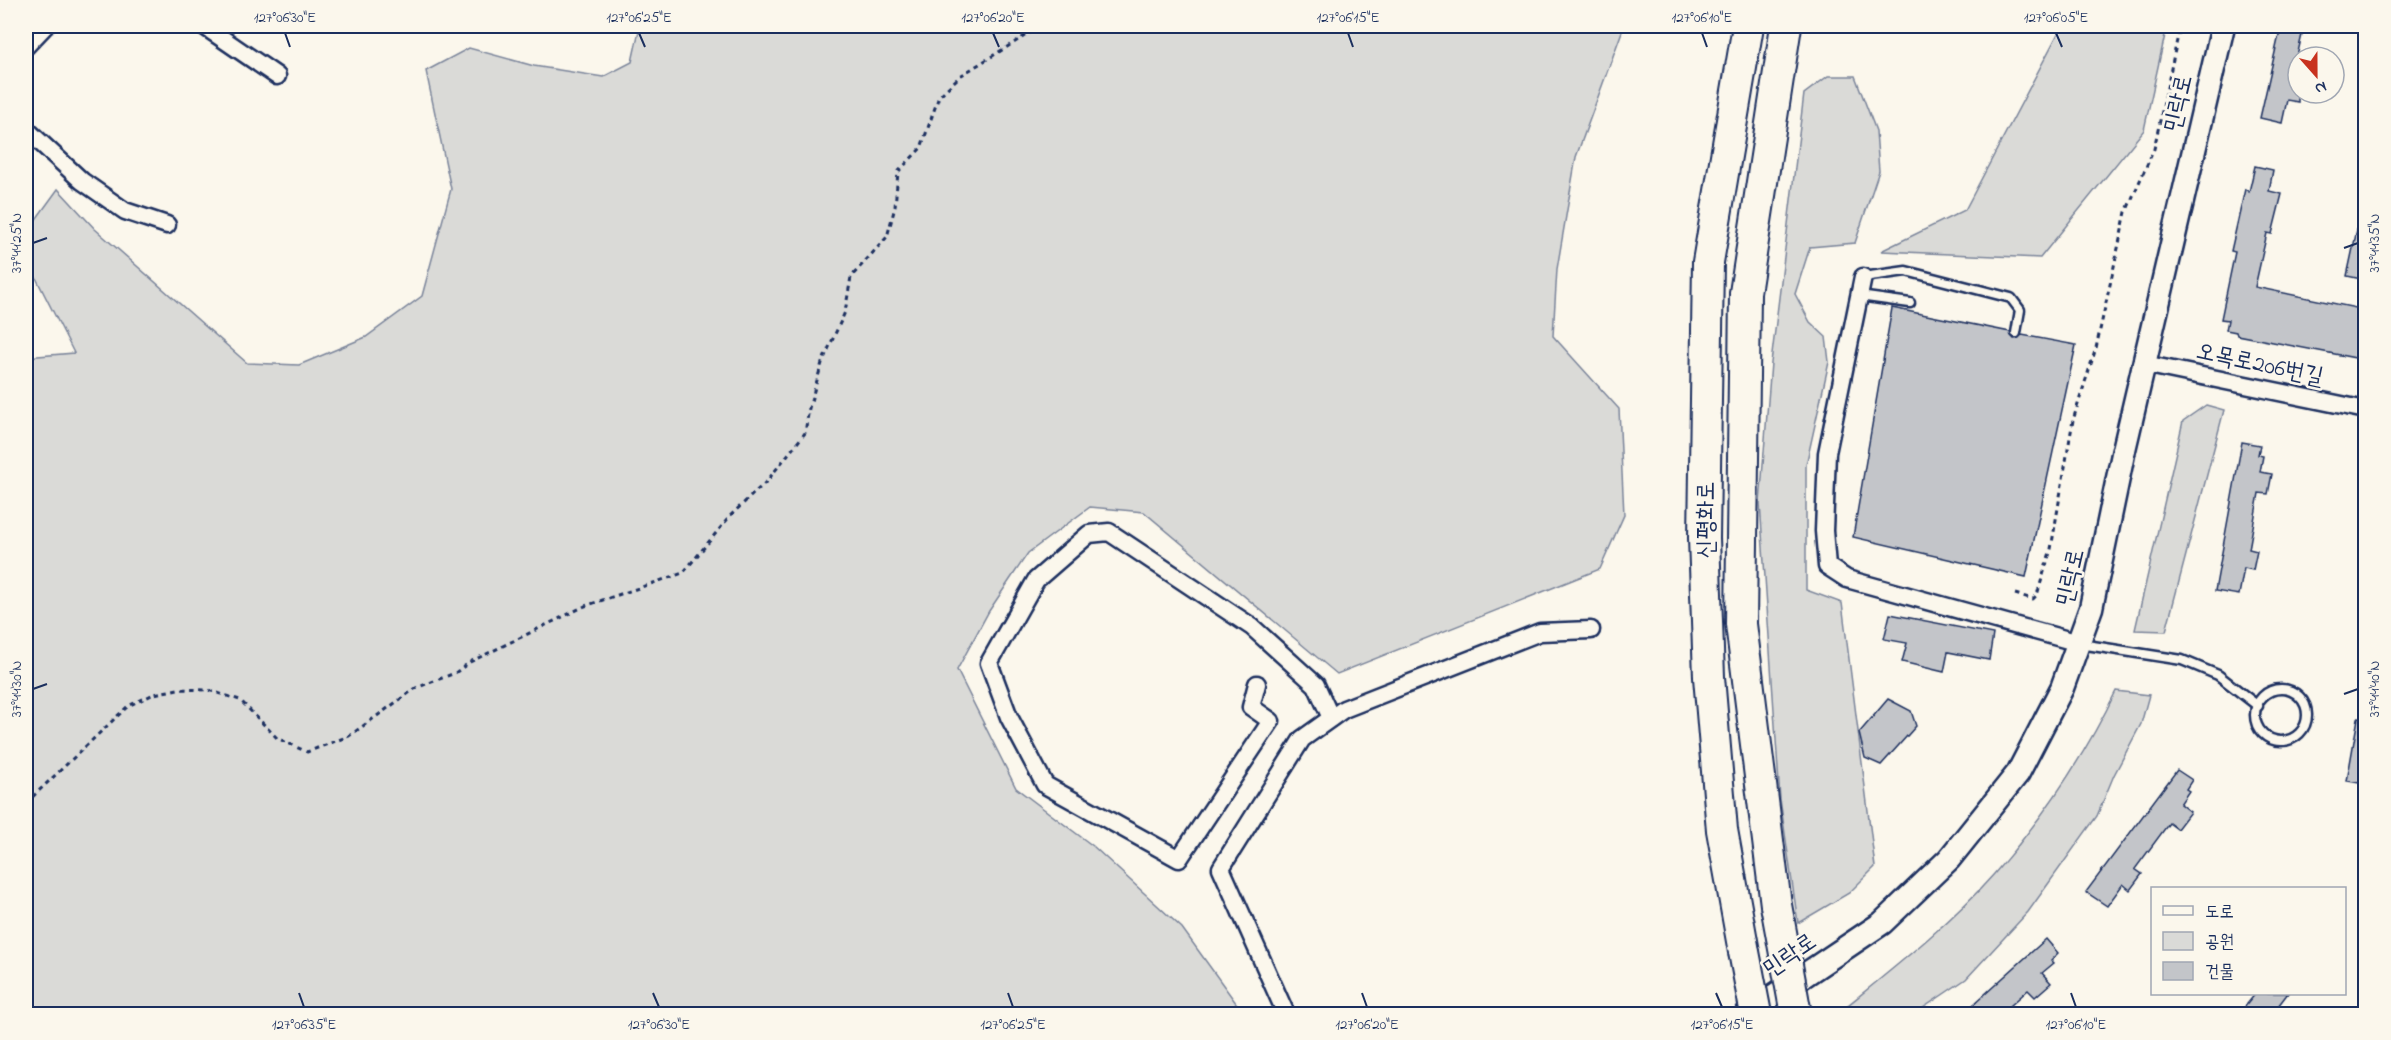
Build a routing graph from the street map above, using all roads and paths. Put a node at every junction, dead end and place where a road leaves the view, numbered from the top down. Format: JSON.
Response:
{"nodes":[{"id":1,"x":45,"y":26,"type":"edge"},
{"id":2,"x":204,"y":26,"type":"edge"},
{"id":3,"x":1041,"y":26,"type":"edge"},
{"id":4,"x":1748,"y":26,"type":"edge"},
{"id":5,"x":1786,"y":26,"type":"edge"},
{"id":6,"x":2180,"y":26,"type":"edge"},
{"id":7,"x":2223,"y":26,"type":"edge"},
{"id":8,"x":26,"y":46,"type":"edge"},
{"id":9,"x":277,"y":76,"type":"dead end"},
{"id":10,"x":26,"y":129,"type":"edge"},
{"id":11,"x":167,"y":225,"type":"dead end"},
{"id":12,"x":1863,"y":277,"type":"joint"},
{"id":13,"x":1859,"y":296,"type":"junction"},
{"id":14,"x":1910,"y":303,"type":"dead end"},
{"id":15,"x":2016,"y":333,"type":"dead end"},
{"id":16,"x":2145,"y":364,"type":"junction"},
{"id":17,"x":2366,"y":410,"type":"edge"},
{"id":18,"x":2015,"y":594,"type":"dead end"},
{"id":19,"x":1591,"y":630,"type":"dead end"},
{"id":20,"x":2079,"y":644,"type":"junction"},
{"id":21,"x":1257,"y":684,"type":"dead end"},
{"id":22,"x":2258,"y":705,"type":"junction"},
{"id":23,"x":1331,"y":718,"type":"junction"},
{"id":24,"x":26,"y":803,"type":"edge"},
{"id":25,"x":1286,"y":1014,"type":"edge"},
{"id":26,"x":1747,"y":1014,"type":"edge"},
{"id":27,"x":1756,"y":1014,"type":"edge"},
{"id":28,"x":1796,"y":1014,"type":"edge"}],
"edges":[{"from":1,"to":8,"type":"street"},
{"from":2,"to":9,"type":"street"},
{"from":3,"to":24,"type":"path"},
{"from":4,"to":27,"type":"highway","name":"신평화로","bridge":true},
{"from":5,"to":28,"type":"highway","name":"신평화로","bridge":true},
{"from":6,"to":18,"type":"path"},
{"from":7,"to":16,"type":"main road","name":"민락로"},
{"from":10,"to":11,"type":"street"},
{"from":12,"to":13,"type":"street"},
{"from":12,"to":15,"type":"lane"},
{"from":13,"to":14,"type":"lane"},
{"from":13,"to":20,"type":"street"},
{"from":16,"to":17,"type":"street","name":"오목로206번길"},
{"from":16,"to":20,"type":"main road","name":"민락로"},
{"from":19,"to":23,"type":"street"},
{"from":20,"to":22,"type":"lane"},
{"from":20,"to":26,"type":"main road","name":"민락로"},
{"from":21,"to":23,"type":"street"},
{"from":22,"to":22,"type":"lane"},
{"from":23,"to":25,"type":"street"}]}
